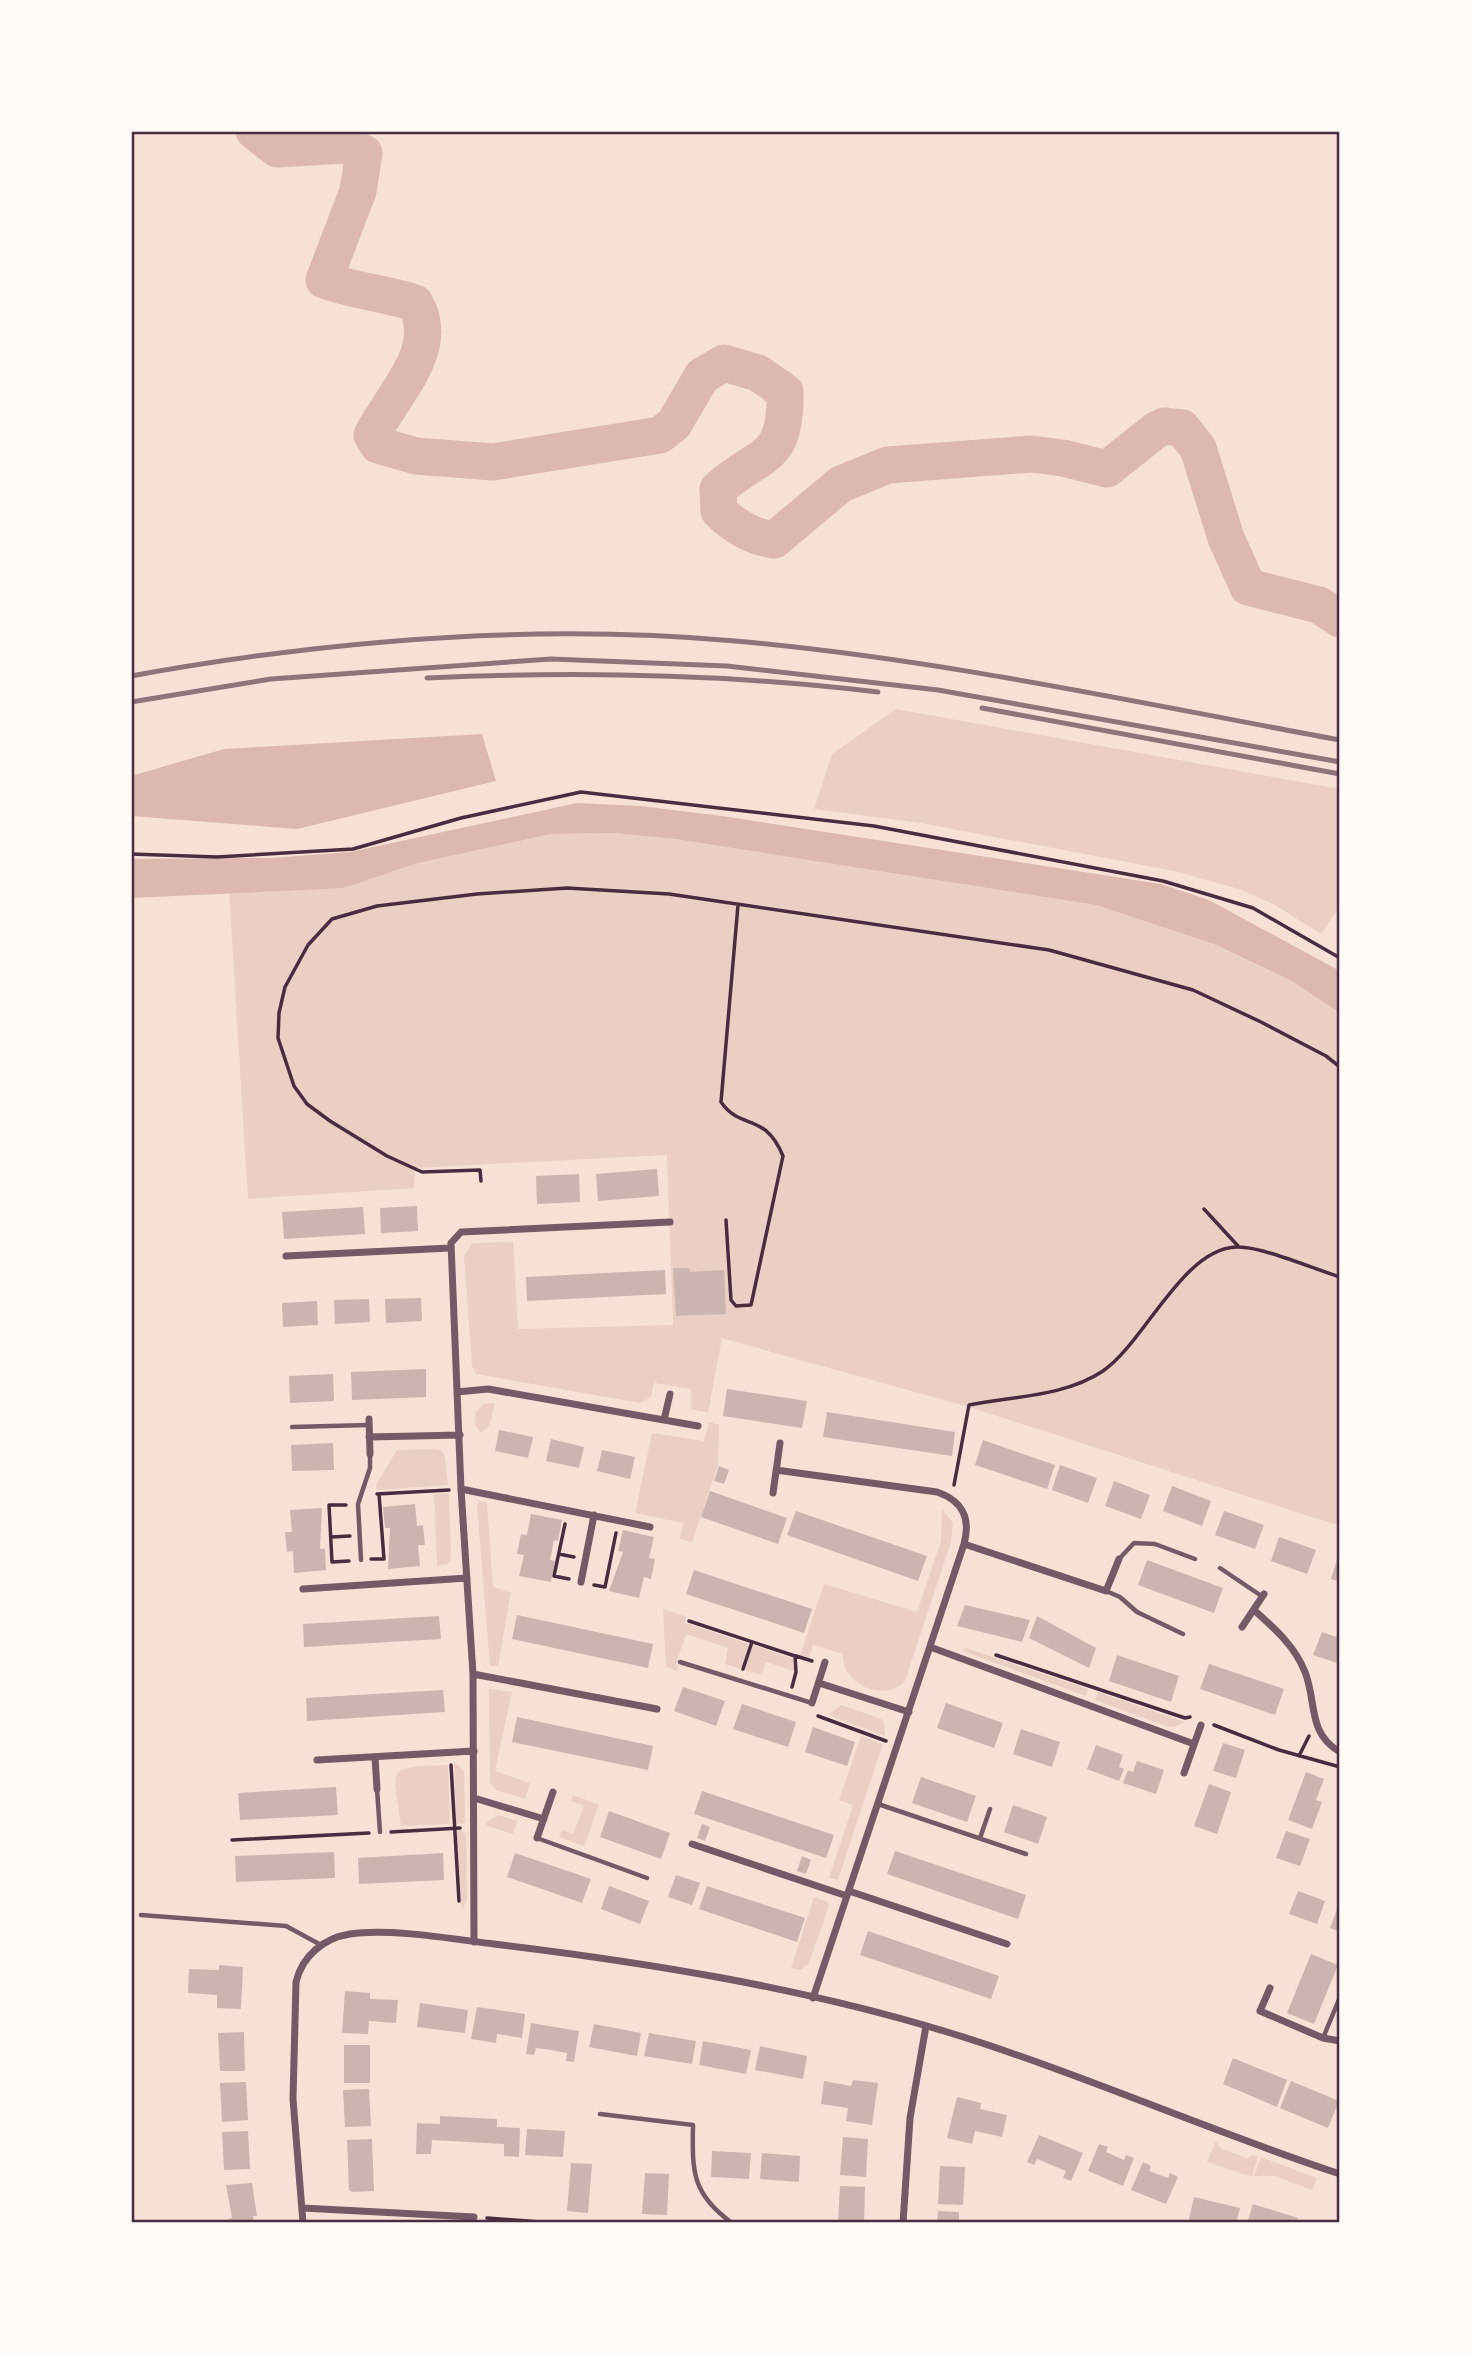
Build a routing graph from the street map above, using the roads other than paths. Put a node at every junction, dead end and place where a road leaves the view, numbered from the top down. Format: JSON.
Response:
{"nodes":[{"id":1,"x":670,"y":1222,"type":"dead end"},
{"id":2,"x":450,"y":1248,"type":"junction"},
{"id":3,"x":286,"y":1256,"type":"dead end"},
{"id":4,"x":457,"y":1392,"type":"junction"},
{"id":5,"x":670,"y":1394,"type":"dead end"},
{"id":6,"x":664,"y":1420,"type":"junction"},
{"id":7,"x":369,"y":1422,"type":"joint"},
{"id":8,"x":698,"y":1426,"type":"dead end"},
{"id":9,"x":292,"y":1427,"type":"dead end"},
{"id":10,"x":460,"y":1435,"type":"junction"},
{"id":11,"x":369,"y":1437,"type":"junction"},
{"id":12,"x":780,"y":1443,"type":"dead end"},
{"id":13,"x":370,"y":1454,"type":"joint"},
{"id":14,"x":776,"y":1470,"type":"junction"},
{"id":15,"x":461,"y":1489,"type":"junction"},
{"id":16,"x":773,"y":1493,"type":"dead end"},
{"id":17,"x":594,"y":1515,"type":"junction"},
{"id":18,"x":650,"y":1527,"type":"dead end"},
{"id":19,"x":964,"y":1544,"type":"junction"},
{"id":20,"x":1119,"y":1559,"type":"joint"},
{"id":21,"x":1195,"y":1559,"type":"dead end"},
{"id":22,"x":361,"y":1560,"type":"dead end"},
{"id":23,"x":1220,"y":1568,"type":"dead end"},
{"id":24,"x":467,"y":1578,"type":"junction"},
{"id":25,"x":581,"y":1582,"type":"dead end"},
{"id":26,"x":303,"y":1589,"type":"dead end"},
{"id":27,"x":1107,"y":1591,"type":"junction"},
{"id":28,"x":1264,"y":1595,"type":"joint"},
{"id":29,"x":1254,"y":1610,"type":"junction"},
{"id":30,"x":1242,"y":1628,"type":"dead end"},
{"id":31,"x":1183,"y":1634,"type":"dead end"},
{"id":32,"x":930,"y":1647,"type":"junction"},
{"id":33,"x":680,"y":1662,"type":"dead end"},
{"id":34,"x":825,"y":1662,"type":"dead end"},
{"id":35,"x":473,"y":1674,"type":"junction"},
{"id":36,"x":819,"y":1683,"type":"junction"},
{"id":37,"x":812,"y":1703,"type":"joint"},
{"id":38,"x":657,"y":1709,"type":"dead end"},
{"id":39,"x":909,"y":1712,"type":"junction"},
{"id":40,"x":1202,"y":1723,"type":"road end"},
{"id":41,"x":1194,"y":1744,"type":"junction"},
{"id":42,"x":474,"y":1751,"type":"junction"},
{"id":43,"x":1340,"y":1752,"type":"edge"},
{"id":44,"x":375,"y":1757,"type":"junction"},
{"id":45,"x":317,"y":1760,"type":"dead end"},
{"id":46,"x":1184,"y":1773,"type":"dead end"},
{"id":47,"x":377,"y":1789,"type":"joint"},
{"id":48,"x":553,"y":1791,"type":"dead end"},
{"id":49,"x":474,"y":1798,"type":"junction"},
{"id":50,"x":878,"y":1804,"type":"junction"},
{"id":51,"x":990,"y":1809,"type":"dead end"},
{"id":52,"x":544,"y":1819,"type":"junction"},
{"id":53,"x":380,"y":1832,"type":"road end"},
{"id":54,"x":537,"y":1838,"type":"joint"},
{"id":55,"x":981,"y":1838,"type":"junction"},
{"id":56,"x":692,"y":1844,"type":"dead end"},
{"id":57,"x":1026,"y":1854,"type":"dead end"},
{"id":58,"x":647,"y":1878,"type":"dead end"},
{"id":59,"x":848,"y":1893,"type":"junction"},
{"id":60,"x":141,"y":1915,"type":"dead end"},
{"id":61,"x":474,"y":1942,"type":"junction"},
{"id":62,"x":1007,"y":1944,"type":"dead end"},
{"id":63,"x":321,"y":1945,"type":"junction"},
{"id":64,"x":1270,"y":1988,"type":"dead end"},
{"id":65,"x":813,"y":1997,"type":"junction"},
{"id":66,"x":1340,"y":1997,"type":"edge"},
{"id":67,"x":926,"y":2026,"type":"junction"},
{"id":68,"x":1323,"y":2038,"type":"junction"},
{"id":69,"x":1340,"y":2041,"type":"edge"},
{"id":70,"x":600,"y":2114,"type":"dead end"},
{"id":71,"x":1340,"y":2174,"type":"edge"},
{"id":72,"x":302,"y":2208,"type":"junction"},
{"id":73,"x":474,"y":2217,"type":"road end"},
{"id":74,"x":303,"y":2223,"type":"edge"},
{"id":75,"x":732,"y":2223,"type":"edge"},
{"id":76,"x":903,"y":2223,"type":"edge"}],
"edges":[{"from":1,"to":2,"type":"street"},
{"from":2,"to":3,"type":"street"},
{"from":2,"to":4,"type":"street"},
{"from":4,"to":6,"type":"street"},
{"from":4,"to":10,"type":"street"},
{"from":5,"to":6,"type":"street"},
{"from":6,"to":8,"type":"street"},
{"from":7,"to":9,"type":"lane"},
{"from":7,"to":11,"type":"street"},
{"from":10,"to":11,"type":"street"},
{"from":10,"to":15,"type":"street"},
{"from":11,"to":13,"type":"street"},
{"from":12,"to":14,"type":"street"},
{"from":13,"to":22,"type":"lane"},
{"from":14,"to":16,"type":"street"},
{"from":14,"to":19,"type":"street"},
{"from":15,"to":17,"type":"street"},
{"from":15,"to":24,"type":"street"},
{"from":17,"to":18,"type":"street"},
{"from":17,"to":25,"type":"street"},
{"from":19,"to":27,"type":"street"},
{"from":19,"to":32,"type":"street"},
{"from":20,"to":21,"type":"lane"},
{"from":20,"to":27,"type":"street"},
{"from":23,"to":28,"type":"lane"},
{"from":24,"to":26,"type":"street"},
{"from":24,"to":35,"type":"street"},
{"from":27,"to":31,"type":"lane"},
{"from":28,"to":29,"type":"street"},
{"from":29,"to":30,"type":"street"},
{"from":29,"to":43,"type":"street"},
{"from":32,"to":39,"type":"street"},
{"from":32,"to":41,"type":"street"},
{"from":33,"to":37,"type":"lane"},
{"from":34,"to":36,"type":"street"},
{"from":35,"to":38,"type":"street"},
{"from":35,"to":42,"type":"street"},
{"from":36,"to":37,"type":"street"},
{"from":36,"to":39,"type":"street"},
{"from":39,"to":50,"type":"street"},
{"from":40,"to":41,"type":"street"},
{"from":41,"to":46,"type":"street"},
{"from":42,"to":44,"type":"street"},
{"from":42,"to":49,"type":"street"},
{"from":44,"to":45,"type":"street"},
{"from":44,"to":47,"type":"street"},
{"from":47,"to":53,"type":"lane"},
{"from":48,"to":52,"type":"street"},
{"from":49,"to":52,"type":"street"},
{"from":49,"to":61,"type":"street"},
{"from":50,"to":55,"type":"lane"},
{"from":50,"to":59,"type":"street"},
{"from":51,"to":55,"type":"lane"},
{"from":52,"to":54,"type":"street"},
{"from":54,"to":58,"type":"lane"},
{"from":55,"to":57,"type":"lane"},
{"from":56,"to":59,"type":"street"},
{"from":59,"to":62,"type":"street"},
{"from":59,"to":65,"type":"street"},
{"from":60,"to":63,"type":"lane"},
{"from":61,"to":63,"type":"street"},
{"from":61,"to":65,"type":"street"},
{"from":63,"to":72,"type":"street"},
{"from":64,"to":68,"type":"street"},
{"from":65,"to":67,"type":"street"},
{"from":66,"to":68,"type":"lane"},
{"from":67,"to":71,"type":"street"},
{"from":67,"to":76,"type":"street"},
{"from":68,"to":69,"type":"street"},
{"from":70,"to":75,"type":"lane"},
{"from":72,"to":73,"type":"street"},
{"from":72,"to":74,"type":"street"}]}
